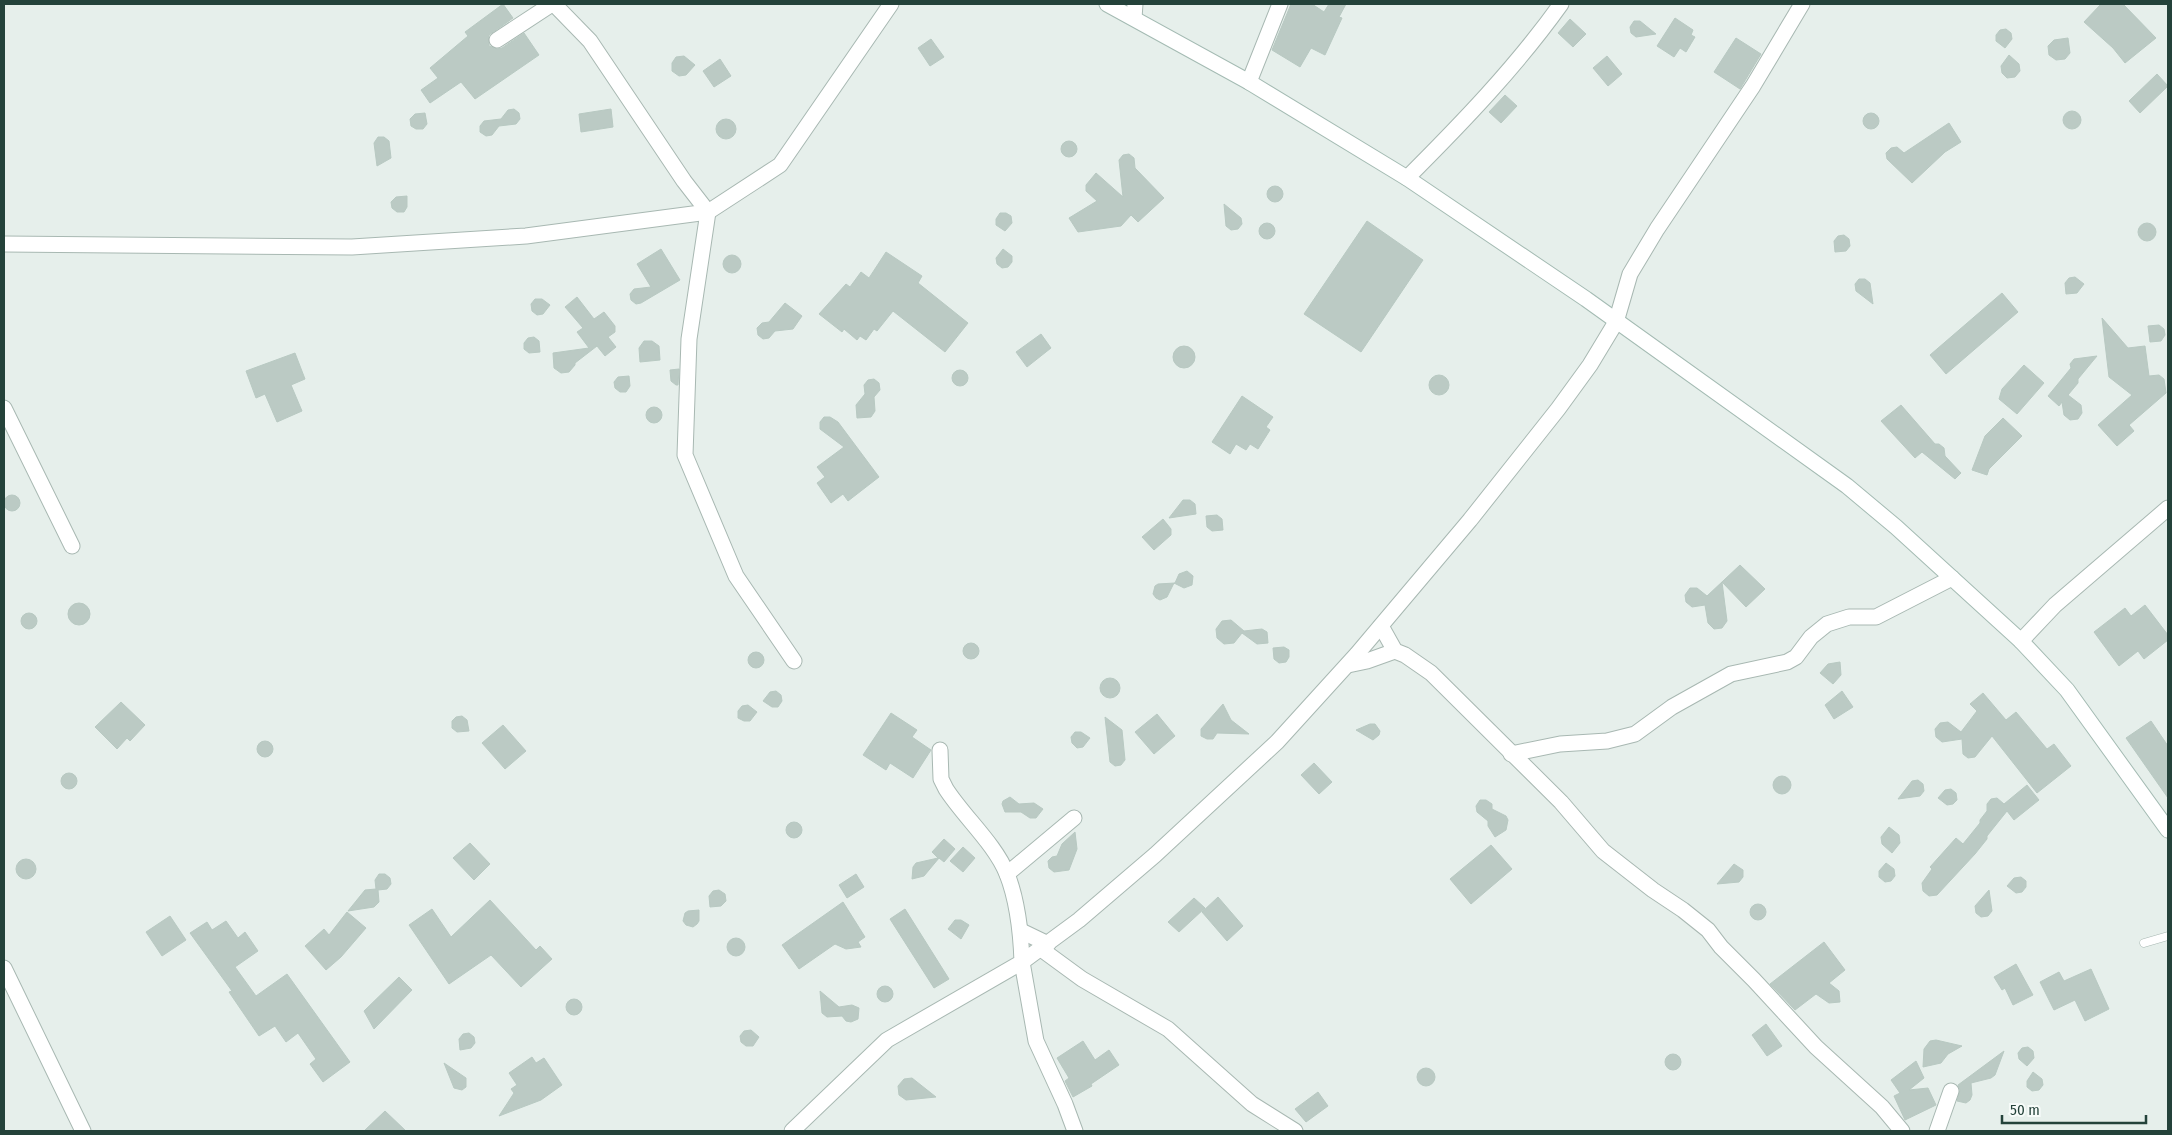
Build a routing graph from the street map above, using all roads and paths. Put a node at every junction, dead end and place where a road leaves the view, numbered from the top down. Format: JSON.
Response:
{"nodes":[{"id":1,"x":553,"y":4,"type":"edge"},
{"id":2,"x":891,"y":4,"type":"edge"},
{"id":3,"x":1107,"y":4,"type":"edge"},
{"id":4,"x":1280,"y":4,"type":"edge"},
{"id":5,"x":1561,"y":4,"type":"edge"},
{"id":6,"x":1802,"y":4,"type":"edge"},
{"id":7,"x":1134,"y":11,"type":"edge"},
{"id":8,"x":497,"y":40,"type":"dead end"},
{"id":9,"x":1248,"y":82,"type":"junction"},
{"id":10,"x":1407,"y":178,"type":"junction"},
{"id":11,"x":708,"y":212,"type":"junction"},
{"id":12,"x":4,"y":244,"type":"edge"},
{"id":13,"x":1616,"y":322,"type":"junction"},
{"id":14,"x":4,"y":408,"type":"edge"},
{"id":15,"x":2168,"y":508,"type":"edge"},
{"id":16,"x":72,"y":546,"type":"dead end"},
{"id":17,"x":1952,"y":578,"type":"junction"},
{"id":18,"x":1381,"y":626,"type":"junction"},
{"id":19,"x":2021,"y":641,"type":"junction"},
{"id":20,"x":1395,"y":651,"type":"junction"},
{"id":21,"x":794,"y":661,"type":"dead end"},
{"id":22,"x":1348,"y":665,"type":"junction"},
{"id":23,"x":940,"y":750,"type":"dead end"},
{"id":24,"x":1510,"y":754,"type":"junction"},
{"id":25,"x":1074,"y":818,"type":"dead end"},
{"id":26,"x":2168,"y":830,"type":"edge"},
{"id":27,"x":1007,"y":874,"type":"junction"},
{"id":28,"x":1020,"y":930,"type":"junction"},
{"id":29,"x":2168,"y":936,"type":"edge"},
{"id":30,"x":2144,"y":943,"type":"dead end"},
{"id":31,"x":1045,"y":946,"type":"junction"},
{"id":32,"x":1022,"y":962,"type":"junction"},
{"id":33,"x":4,"y":968,"type":"edge"},
{"id":34,"x":1951,"y":1091,"type":"dead end"},
{"id":35,"x":83,"y":1131,"type":"edge"},
{"id":36,"x":792,"y":1131,"type":"edge"},
{"id":37,"x":1075,"y":1131,"type":"edge"},
{"id":38,"x":1295,"y":1131,"type":"edge"},
{"id":39,"x":1902,"y":1131,"type":"edge"},
{"id":40,"x":1937,"y":1131,"type":"edge"}],
"edges":[{"from":1,"to":8,"type":"street"},
{"from":1,"to":11,"type":"street"},
{"from":2,"to":11,"type":"street"},
{"from":3,"to":7,"type":"street"},
{"from":4,"to":9,"type":"street"},
{"from":5,"to":10,"type":"street"},
{"from":6,"to":13,"type":"street"},
{"from":7,"to":9,"type":"street"},
{"from":9,"to":10,"type":"street"},
{"from":10,"to":13,"type":"street"},
{"from":11,"to":12,"type":"street"},
{"from":11,"to":21,"type":"street"},
{"from":13,"to":17,"type":"street"},
{"from":13,"to":18,"type":"street"},
{"from":14,"to":16,"type":"street"},
{"from":15,"to":19,"type":"street"},
{"from":17,"to":19,"type":"street"},
{"from":17,"to":24,"type":"street"},
{"from":18,"to":20,"type":"street"},
{"from":18,"to":22,"type":"street"},
{"from":19,"to":26,"type":"street"},
{"from":20,"to":22,"type":"street"},
{"from":20,"to":24,"type":"street"},
{"from":22,"to":31,"type":"street"},
{"from":23,"to":27,"type":"street"},
{"from":24,"to":39,"type":"street"},
{"from":25,"to":27,"type":"street"},
{"from":27,"to":28,"type":"street"},
{"from":28,"to":31,"type":"street"},
{"from":28,"to":32,"type":"street"},
{"from":29,"to":30,"type":"lane"},
{"from":31,"to":32,"type":"street"},
{"from":31,"to":38,"type":"street"},
{"from":32,"to":36,"type":"street"},
{"from":32,"to":37,"type":"street"},
{"from":33,"to":35,"type":"street"},
{"from":34,"to":40,"type":"street"}]}
